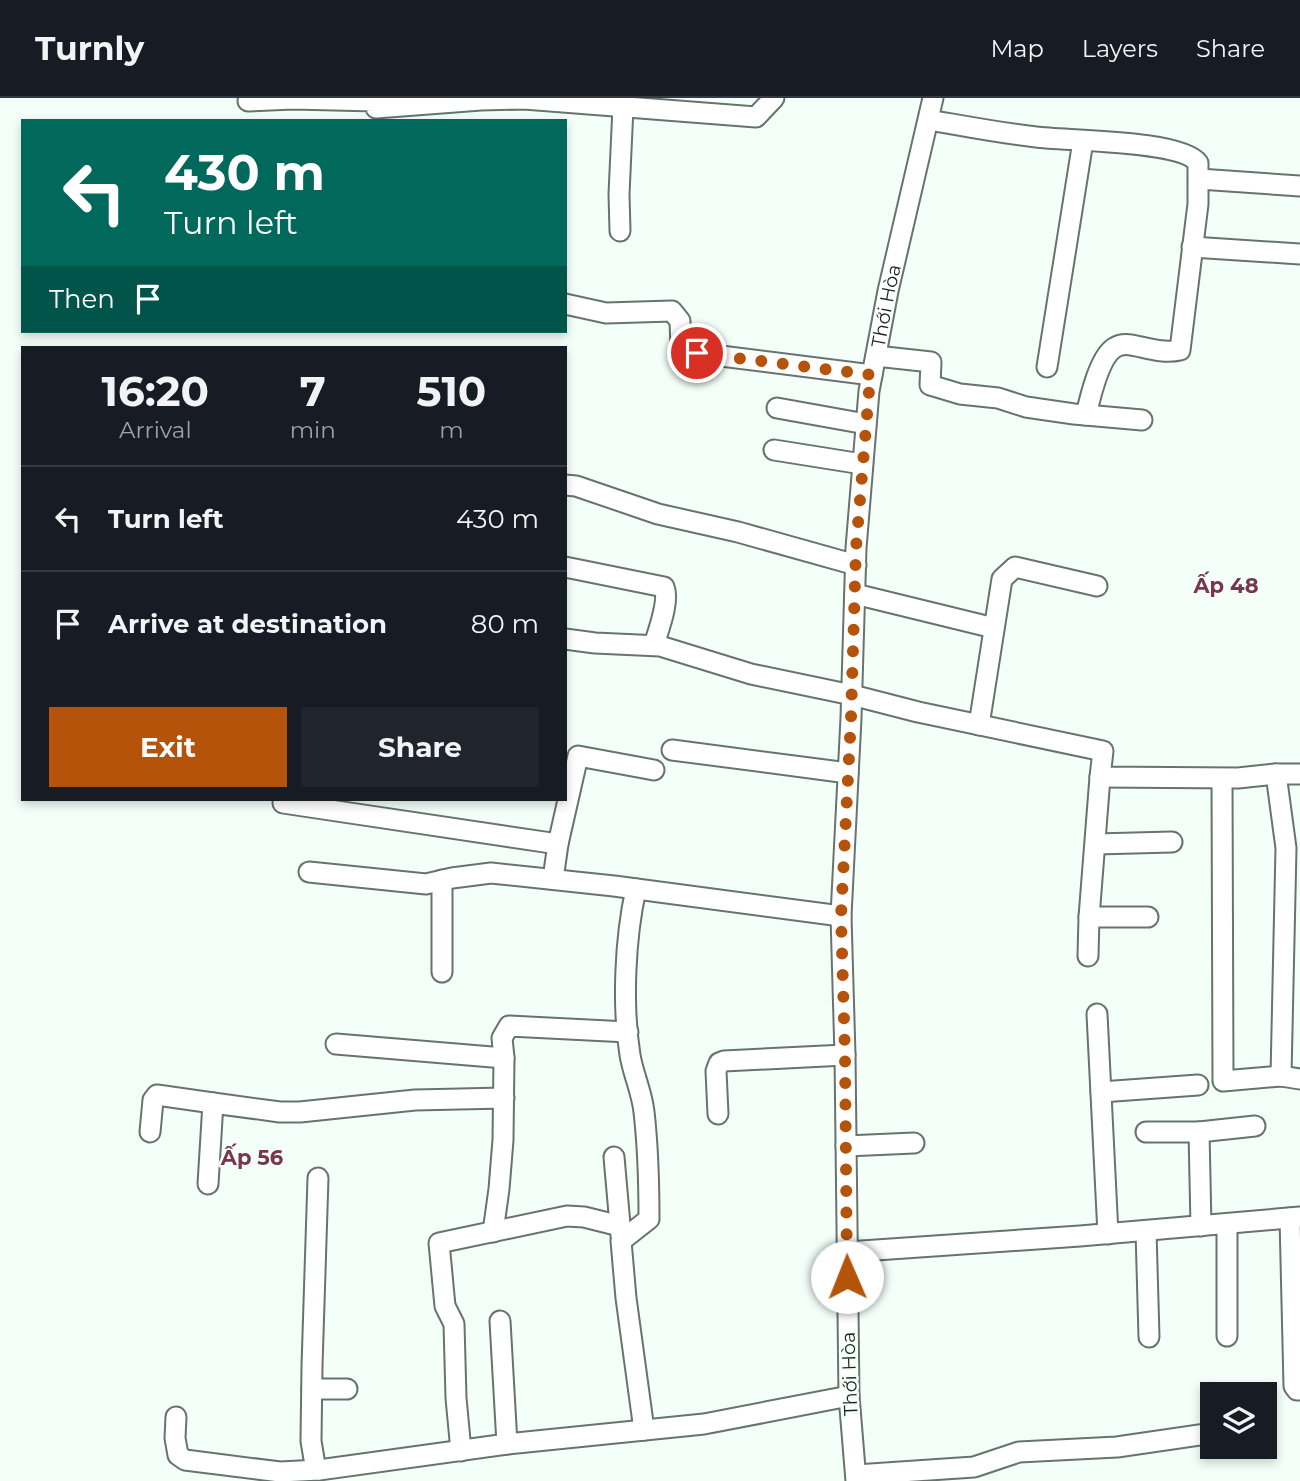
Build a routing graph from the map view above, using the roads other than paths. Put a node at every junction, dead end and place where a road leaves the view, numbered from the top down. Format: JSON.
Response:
{"nodes":[{"id":1,"x":774,"y":98,"type":"edge"},
{"id":2,"x":933,"y":98,"type":"edge"},
{"id":3,"x":481,"y":99,"type":"edge"},
{"id":4,"x":248,"y":102,"type":"dead end"},
{"id":5,"x":681,"y":105,"type":"edge"},
{"id":6,"x":623,"y":107,"type":"junction"},
{"id":7,"x":375,"y":115,"type":"edge"},
{"id":8,"x":929,"y":120,"type":"junction"},
{"id":9,"x":1083,"y":141,"type":"junction"},
{"id":10,"x":1199,"y":179,"type":"junction"},
{"id":11,"x":1300,"y":186,"type":"edge"},
{"id":12,"x":620,"y":231,"type":"dead end"},
{"id":13,"x":1192,"y":247,"type":"junction"},
{"id":14,"x":1300,"y":254,"type":"edge"},
{"id":15,"x":567,"y":304,"type":"edge"},
{"id":16,"x":874,"y":365,"type":"junction"},
{"id":17,"x":1047,"y":367,"type":"dead end"},
{"id":18,"x":777,"y":408,"type":"dead end"},
{"id":19,"x":1086,"y":415,"type":"junction"},
{"id":20,"x":1142,"y":420,"type":"dead end"},
{"id":21,"x":866,"y":425,"type":"junction"},
{"id":22,"x":774,"y":450,"type":"dead end"},
{"id":23,"x":862,"y":464,"type":"junction"},
{"id":24,"x":567,"y":485,"type":"edge"},
{"id":25,"x":856,"y":565,"type":"junction"},
{"id":26,"x":567,"y":567,"type":"edge"},
{"id":27,"x":1097,"y":586,"type":"dead end"},
{"id":28,"x":855,"y":594,"type":"junction"},
{"id":29,"x":994,"y":628,"type":"junction"},
{"id":30,"x":567,"y":639,"type":"edge"},
{"id":31,"x":654,"y":645,"type":"junction"},
{"id":32,"x":852,"y":695,"type":"junction"},
{"id":33,"x":979,"y":724,"type":"junction"},
{"id":34,"x":672,"y":750,"type":"dead end"},
{"id":35,"x":654,"y":770,"type":"dead end"},
{"id":36,"x":848,"y":773,"type":"junction"},
{"id":37,"x":1276,"y":774,"type":"junction"},
{"id":38,"x":1300,"y":774,"type":"edge"},
{"id":39,"x":1100,"y":777,"type":"junction"},
{"id":40,"x":1223,"y":779,"type":"junction"},
{"id":41,"x":568,"y":789,"type":"edge"},
{"id":42,"x":566,"y":801,"type":"edge"},
{"id":43,"x":283,"y":803,"type":"dead end"},
{"id":44,"x":1172,"y":842,"type":"dead end"},
{"id":45,"x":558,"y":844,"type":"junction"},
{"id":46,"x":1096,"y":844,"type":"junction"},
{"id":47,"x":309,"y":872,"type":"dead end"},
{"id":48,"x":442,"y":880,"type":"junction"},
{"id":49,"x":553,"y":880,"type":"junction"},
{"id":50,"x":636,"y":889,"type":"junction"},
{"id":51,"x":841,"y":916,"type":"junction"},
{"id":52,"x":1090,"y":918,"type":"junction"},
{"id":53,"x":1148,"y":918,"type":"dead end"},
{"id":54,"x":1088,"y":956,"type":"dead end"},
{"id":55,"x":442,"y":972,"type":"dead end"},
{"id":56,"x":1097,"y":1014,"type":"dead end"},
{"id":57,"x":628,"y":1032,"type":"junction"},
{"id":58,"x":336,"y":1044,"type":"dead end"},
{"id":59,"x":845,"y":1055,"type":"junction"},
{"id":60,"x":504,"y":1058,"type":"junction"},
{"id":61,"x":1291,"y":1077,"type":"edge"},
{"id":62,"x":1198,"y":1085,"type":"dead end"},
{"id":63,"x":1101,"y":1092,"type":"junction"},
{"id":64,"x":504,"y":1098,"type":"junction"},
{"id":65,"x":214,"y":1103,"type":"junction"},
{"id":66,"x":718,"y":1114,"type":"dead end"},
{"id":67,"x":1255,"y":1126,"type":"dead end"},
{"id":68,"x":150,"y":1132,"type":"dead end"},
{"id":69,"x":1146,"y":1132,"type":"dead end"},
{"id":70,"x":1199,"y":1132,"type":"junction"},
{"id":71,"x":914,"y":1143,"type":"dead end"},
{"id":72,"x":846,"y":1146,"type":"junction"},
{"id":73,"x":614,"y":1157,"type":"dead end"},
{"id":74,"x":317,"y":1178,"type":"dead end"},
{"id":75,"x":208,"y":1184,"type":"dead end"},
{"id":76,"x":1295,"y":1217,"type":"edge"},
{"id":77,"x":1227,"y":1224,"type":"junction"},
{"id":78,"x":1201,"y":1226,"type":"junction"},
{"id":79,"x":1146,"y":1231,"type":"junction"},
{"id":80,"x":494,"y":1232,"type":"junction"},
{"id":81,"x":621,"y":1233,"type":"junction"},
{"id":82,"x":1108,"y":1234,"type":"junction"},
{"id":83,"x":847,"y":1252,"type":"junction"},
{"id":84,"x":500,"y":1321,"type":"dead end"},
{"id":85,"x":1227,"y":1336,"type":"dead end"},
{"id":86,"x":1149,"y":1337,"type":"dead end"},
{"id":87,"x":312,"y":1389,"type":"junction"},
{"id":88,"x":347,"y":1390,"type":"dead end"},
{"id":89,"x":1300,"y":1390,"type":"edge"},
{"id":90,"x":849,"y":1396,"type":"junction"},
{"id":91,"x":176,"y":1417,"type":"dead end"},
{"id":92,"x":645,"y":1430,"type":"junction"},
{"id":93,"x":1200,"y":1435,"type":"edge"},
{"id":94,"x":507,"y":1444,"type":"junction"},
{"id":95,"x":461,"y":1451,"type":"junction"},
{"id":96,"x":320,"y":1470,"type":"junction"},
{"id":97,"x":856,"y":1478,"type":"edge"}],
"edges":[{"from":1,"to":5,"type":"street"},
{"from":2,"to":8,"type":"street","name":"Thới Hòa"},
{"from":3,"to":6,"type":"street"},
{"from":3,"to":7,"type":"street"},
{"from":4,"to":7,"type":"street"},
{"from":5,"to":6,"type":"street"},
{"from":6,"to":12,"type":"street"},
{"from":8,"to":9,"type":"street"},
{"from":8,"to":16,"type":"street","name":"Thới Hòa"},
{"from":9,"to":10,"type":"street"},
{"from":9,"to":17,"type":"street"},
{"from":10,"to":11,"type":"street"},
{"from":10,"to":13,"type":"street"},
{"from":13,"to":14,"type":"street"},
{"from":13,"to":19,"type":"street"},
{"from":15,"to":16,"type":"street"},
{"from":16,"to":19,"type":"street"},
{"from":16,"to":21,"type":"street","name":"Thới Hòa"},
{"from":18,"to":21,"type":"street"},
{"from":19,"to":20,"type":"street"},
{"from":21,"to":23,"type":"street","name":"Thới Hòa"},
{"from":22,"to":23,"type":"street"},
{"from":23,"to":25,"type":"street","name":"Thới Hòa"},
{"from":24,"to":25,"type":"street"},
{"from":25,"to":28,"type":"street","name":"Thới Hòa"},
{"from":26,"to":31,"type":"street"},
{"from":27,"to":29,"type":"street"},
{"from":28,"to":29,"type":"street"},
{"from":28,"to":32,"type":"street","name":"Thới Hòa"},
{"from":29,"to":33,"type":"street"},
{"from":30,"to":31,"type":"street"},
{"from":31,"to":32,"type":"street"},
{"from":32,"to":33,"type":"street"},
{"from":32,"to":36,"type":"street","name":"Thới Hòa"},
{"from":33,"to":39,"type":"street"},
{"from":34,"to":36,"type":"street"},
{"from":35,"to":41,"type":"street"},
{"from":36,"to":51,"type":"street","name":"Thới Hòa"},
{"from":37,"to":38,"type":"street"},
{"from":37,"to":40,"type":"street"},
{"from":37,"to":61,"type":"street"},
{"from":39,"to":40,"type":"street"},
{"from":39,"to":46,"type":"street"},
{"from":40,"to":61,"type":"street"},
{"from":42,"to":45,"type":"street"},
{"from":43,"to":45,"type":"street"},
{"from":44,"to":46,"type":"street"},
{"from":45,"to":49,"type":"street"},
{"from":46,"to":52,"type":"street"},
{"from":47,"to":48,"type":"street"},
{"from":48,"to":49,"type":"street"},
{"from":48,"to":55,"type":"street"},
{"from":49,"to":50,"type":"street"},
{"from":50,"to":51,"type":"street"},
{"from":50,"to":57,"type":"street"},
{"from":51,"to":59,"type":"street","name":"Thới Hòa"},
{"from":52,"to":53,"type":"street"},
{"from":52,"to":54,"type":"street"},
{"from":56,"to":63,"type":"street"},
{"from":57,"to":60,"type":"street"},
{"from":57,"to":81,"type":"street"},
{"from":58,"to":60,"type":"street"},
{"from":59,"to":66,"type":"street"},
{"from":59,"to":72,"type":"street","name":"Thới Hòa"},
{"from":60,"to":64,"type":"street"},
{"from":62,"to":63,"type":"street"},
{"from":63,"to":82,"type":"street"},
{"from":64,"to":65,"type":"street"},
{"from":64,"to":80,"type":"street"},
{"from":65,"to":68,"type":"street"},
{"from":65,"to":75,"type":"street"},
{"from":67,"to":70,"type":"street"},
{"from":69,"to":70,"type":"street"},
{"from":70,"to":78,"type":"street"},
{"from":71,"to":72,"type":"street"},
{"from":72,"to":83,"type":"street","name":"Thới Hòa"},
{"from":73,"to":81,"type":"street"},
{"from":74,"to":87,"type":"street"},
{"from":76,"to":77,"type":"street"},
{"from":76,"to":89,"type":"street"},
{"from":77,"to":78,"type":"street"},
{"from":77,"to":85,"type":"street"},
{"from":78,"to":79,"type":"street"},
{"from":79,"to":82,"type":"street"},
{"from":79,"to":86,"type":"street"},
{"from":80,"to":81,"type":"street"},
{"from":80,"to":95,"type":"street"},
{"from":81,"to":92,"type":"street"},
{"from":82,"to":83,"type":"street"},
{"from":83,"to":90,"type":"street","name":"Thới Hòa"},
{"from":84,"to":94,"type":"street"},
{"from":87,"to":88,"type":"street"},
{"from":87,"to":96,"type":"street"},
{"from":90,"to":92,"type":"street"},
{"from":90,"to":97,"type":"street","name":"Thới Hòa"},
{"from":91,"to":96,"type":"street"},
{"from":92,"to":94,"type":"street"},
{"from":93,"to":97,"type":"street"},
{"from":94,"to":95,"type":"street"},
{"from":95,"to":96,"type":"street"}]}
